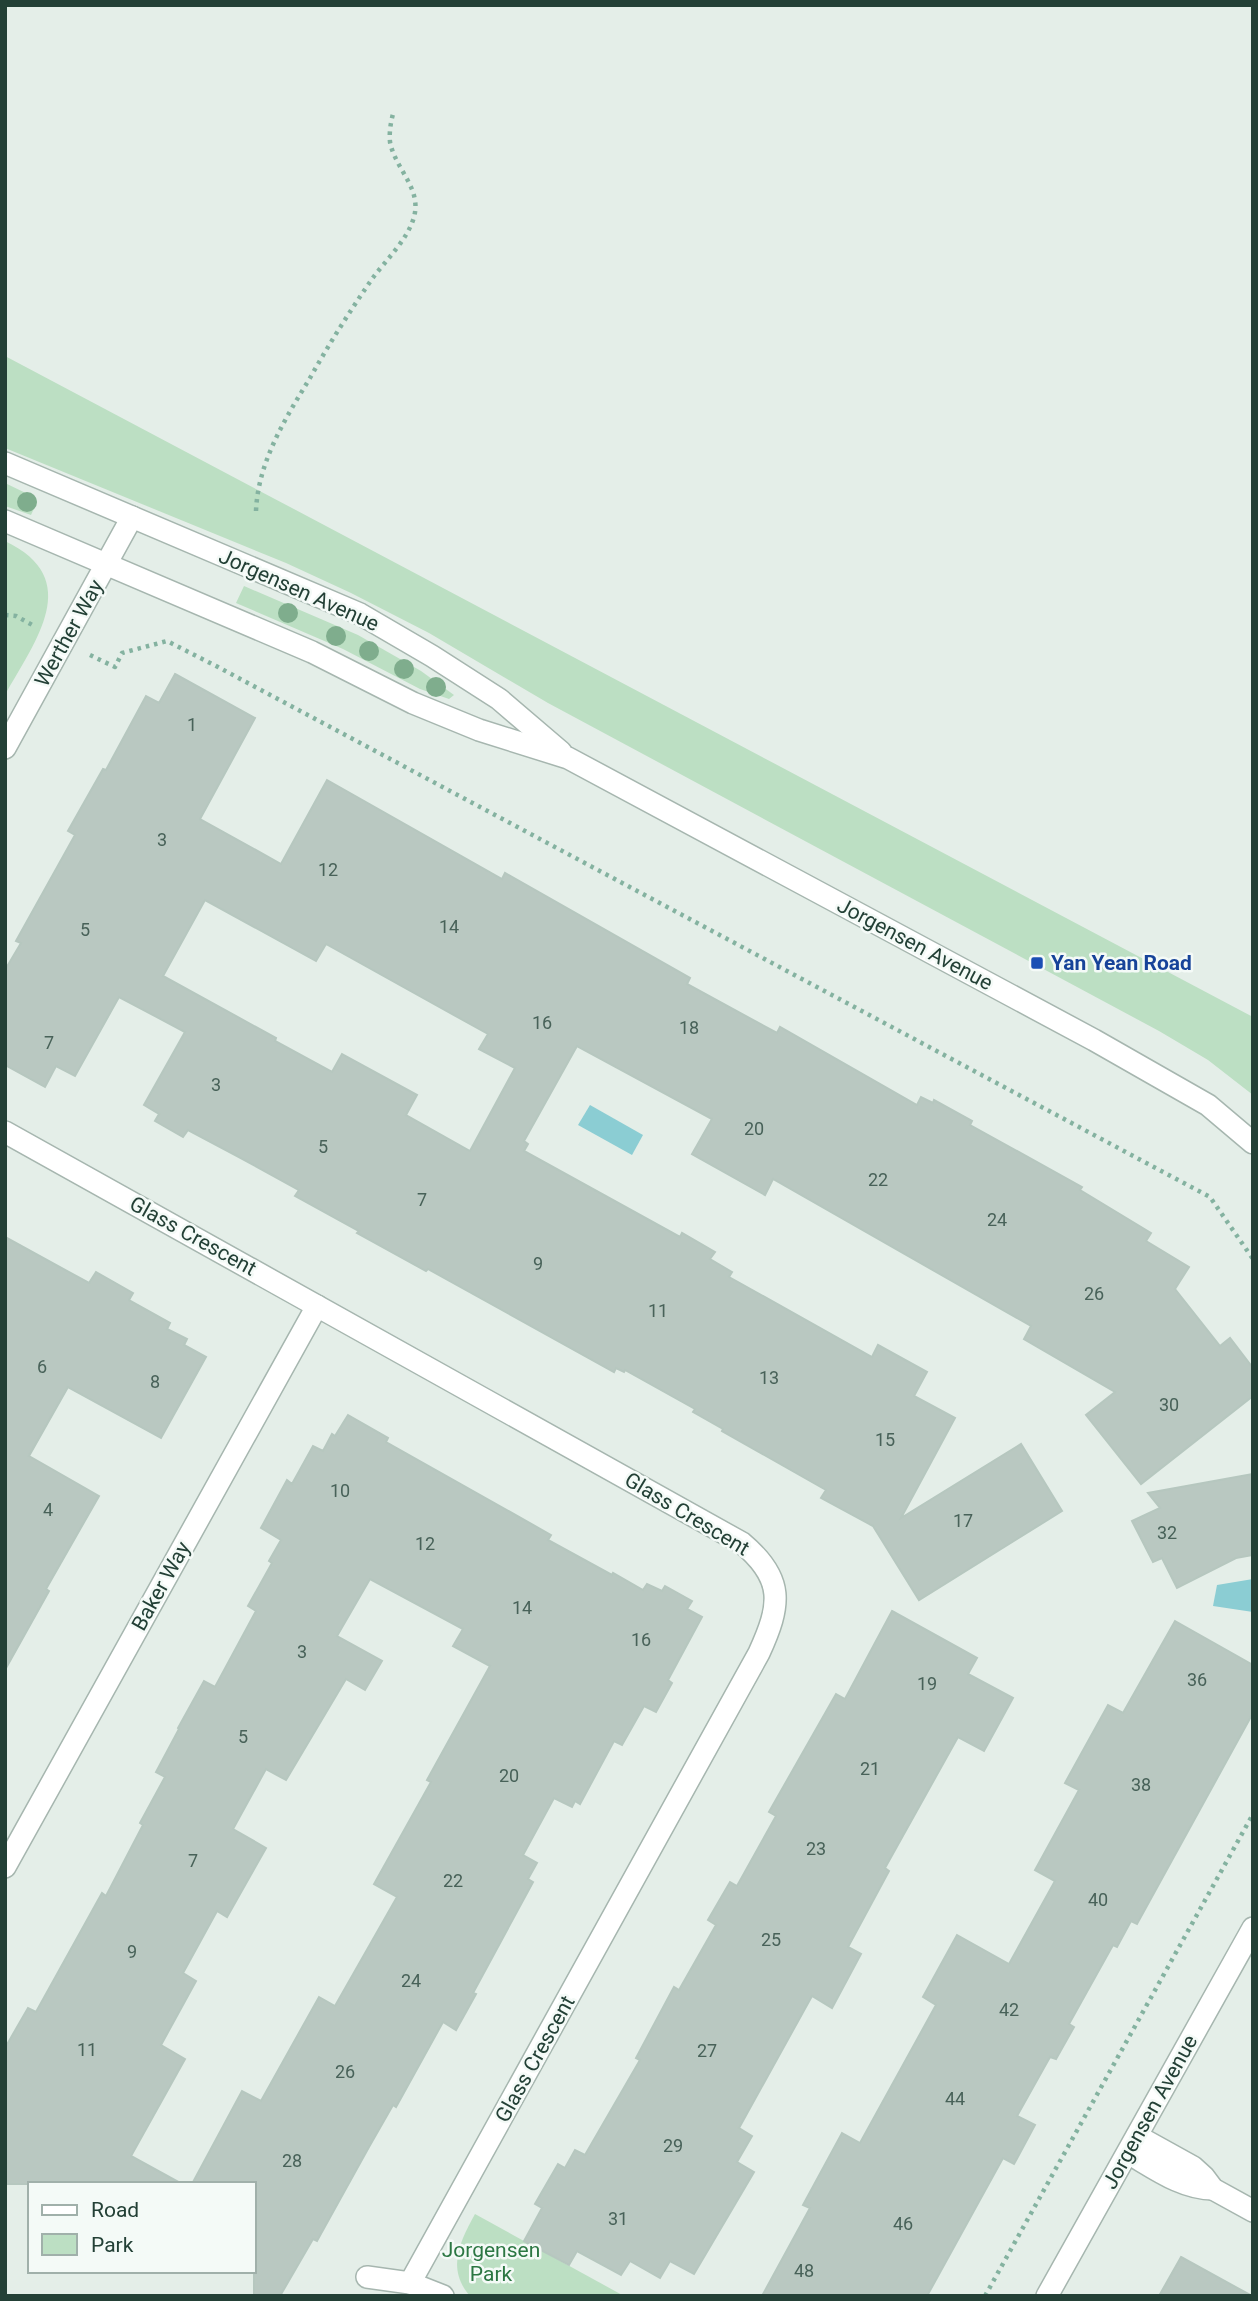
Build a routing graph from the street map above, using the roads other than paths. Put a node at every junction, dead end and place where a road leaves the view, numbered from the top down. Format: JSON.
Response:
{"nodes":[{"id":1,"x":5,"y":463,"type":"edge"},
{"id":2,"x":132,"y":517,"type":"junction"},
{"id":3,"x":5,"y":521,"type":"edge"},
{"id":4,"x":108,"y":564,"type":"junction"},
{"id":5,"x":5,"y":748,"type":"edge"},
{"id":6,"x":568,"y":758,"type":"junction"},
{"id":7,"x":5,"y":1132,"type":"edge"},
{"id":8,"x":1253,"y":1143,"type":"edge"},
{"id":9,"x":317,"y":1306,"type":"junction"},
{"id":10,"x":5,"y":1867,"type":"edge"},
{"id":11,"x":1253,"y":1928,"type":"edge"},
{"id":12,"x":1133,"y":2144,"type":"junction"},
{"id":13,"x":1253,"y":2211,"type":"edge"},
{"id":14,"x":367,"y":2277,"type":"dead end"},
{"id":15,"x":410,"y":2283,"type":"junction"},
{"id":16,"x":443,"y":2296,"type":"edge"},
{"id":17,"x":1047,"y":2296,"type":"edge"}],
"edges":[{"from":1,"to":2,"type":"street","name":"Jorgensen Avenue"},
{"from":2,"to":4,"type":"street","name":"Werther Way"},
{"from":2,"to":6,"type":"street","name":"Jorgensen Avenue"},
{"from":3,"to":4,"type":"street","name":"Jorgensen Avenue"},
{"from":4,"to":5,"type":"street","name":"Werther Way"},
{"from":4,"to":6,"type":"street","name":"Jorgensen Avenue"},
{"from":6,"to":8,"type":"street","name":"Jorgensen Avenue"},
{"from":7,"to":9,"type":"street","name":"Glass Crescent"},
{"from":9,"to":10,"type":"street","name":"Baker Way"},
{"from":9,"to":15,"type":"street","name":"Glass Crescent"},
{"from":11,"to":12,"type":"street","name":"Jorgensen Avenue"},
{"from":12,"to":13,"type":"street"},
{"from":12,"to":17,"type":"street","name":"Jorgensen Avenue"},
{"from":14,"to":15,"type":"street"},
{"from":15,"to":16,"type":"street"}]}
